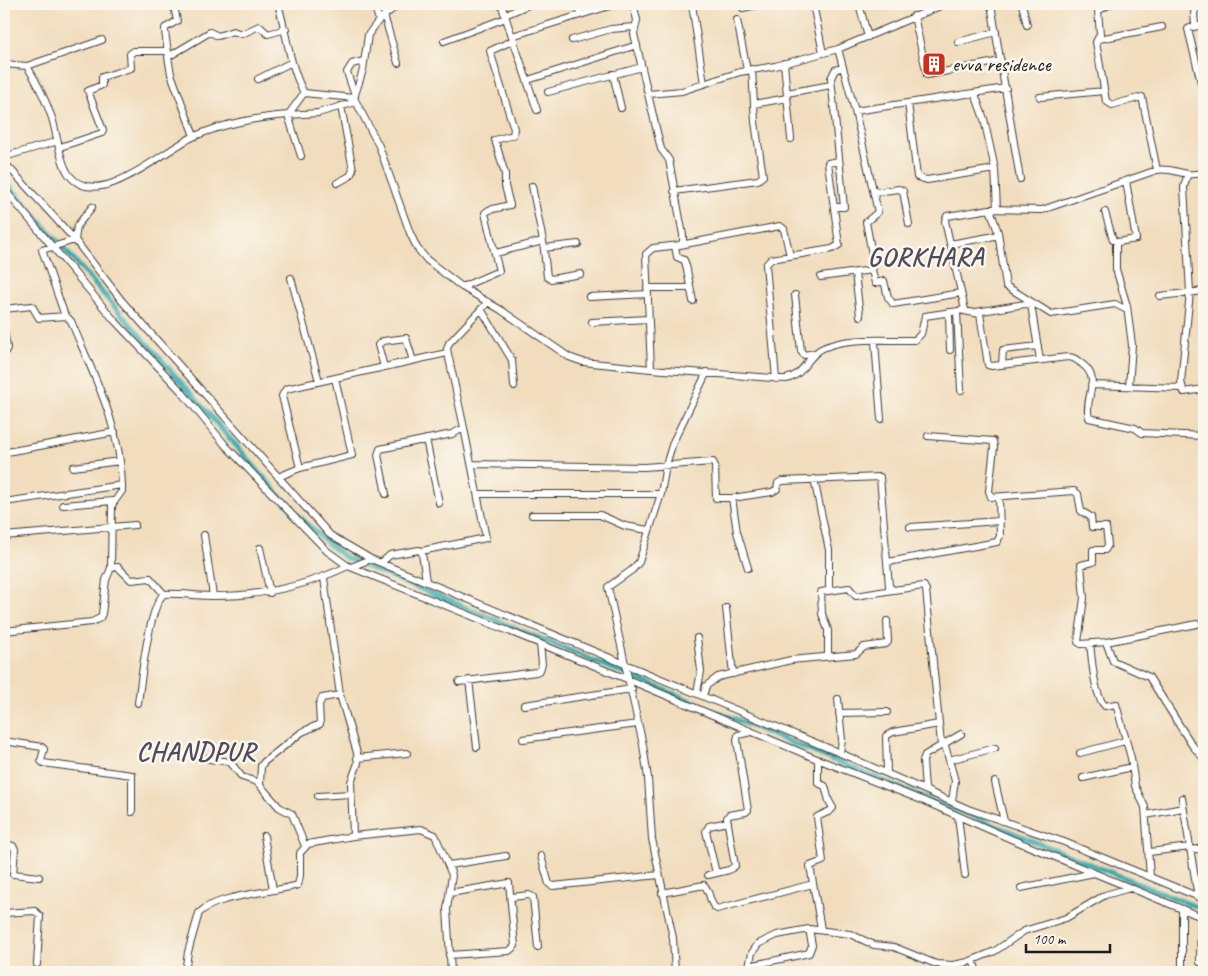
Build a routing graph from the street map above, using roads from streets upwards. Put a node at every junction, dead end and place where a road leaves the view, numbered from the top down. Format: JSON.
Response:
{"nodes":[{"id":1,"x":374,"y":4,"type":"edge"},
{"id":2,"x":399,"y":4,"type":"edge"},
{"id":3,"x":501,"y":4,"type":"edge"},
{"id":4,"x":528,"y":4,"type":"edge"},
{"id":5,"x":578,"y":4,"type":"edge"},
{"id":6,"x":616,"y":4,"type":"edge"},
{"id":7,"x":633,"y":4,"type":"edge"},
{"id":8,"x":692,"y":4,"type":"edge"},
{"id":9,"x":760,"y":4,"type":"edge"},
{"id":10,"x":813,"y":4,"type":"edge"},
{"id":11,"x":859,"y":4,"type":"edge"},
{"id":12,"x":945,"y":4,"type":"edge"},
{"id":13,"x":991,"y":4,"type":"edge"},
{"id":14,"x":1022,"y":4,"type":"edge"},
{"id":15,"x":1110,"y":4,"type":"edge"},
{"id":16,"x":1198,"y":4,"type":"edge"},
{"id":17,"x":278,"y":5,"type":"edge"},
{"id":18,"x":605,"y":5,"type":"edge"},
{"id":19,"x":174,"y":6,"type":"dead end"},
{"id":20,"x":744,"y":8,"type":"dead end"},
{"id":21,"x":580,"y":14,"type":"junction"},
{"id":22,"x":505,"y":16,"type":"junction"},
{"id":23,"x":914,"y":16,"type":"junction"},
{"id":24,"x":382,"y":18,"type":"junction"},
{"id":25,"x":737,"y":20,"type":"dead end"},
{"id":26,"x":1027,"y":25,"type":"dead end"},
{"id":27,"x":1204,"y":25,"type":"edge"},
{"id":28,"x":634,"y":27,"type":"junction"},
{"id":29,"x":1162,"y":27,"type":"dead end"},
{"id":30,"x":1193,"y":27,"type":"junction"},
{"id":31,"x":286,"y":29,"type":"junction"},
{"id":32,"x":996,"y":32,"type":"junction"},
{"id":33,"x":868,"y":37,"type":"junction"},
{"id":34,"x":513,"y":38,"type":"junction"},
{"id":35,"x":1099,"y":39,"type":"junction"},
{"id":36,"x":102,"y":40,"type":"dead end"},
{"id":37,"x":572,"y":40,"type":"dead end"},
{"id":38,"x":444,"y":41,"type":"dead end"},
{"id":39,"x":958,"y":42,"type":"dead end"},
{"id":40,"x":636,"y":45,"type":"junction"},
{"id":41,"x":838,"y":49,"type":"junction"},
{"id":42,"x":823,"y":53,"type":"junction"},
{"id":43,"x":168,"y":54,"type":"junction"},
{"id":44,"x":364,"y":61,"type":"junction"},
{"id":45,"x":1001,"y":61,"type":"junction"},
{"id":46,"x":292,"y":62,"type":"junction"},
{"id":47,"x":398,"y":63,"type":"dead end"},
{"id":48,"x":4,"y":64,"type":"edge"},
{"id":49,"x":784,"y":64,"type":"junction"},
{"id":50,"x":26,"y":66,"type":"junction"},
{"id":51,"x":843,"y":66,"type":"junction"},
{"id":52,"x":642,"y":67,"type":"junction"},
{"id":53,"x":749,"y":70,"type":"junction"},
{"id":54,"x":613,"y":74,"type":"junction"},
{"id":55,"x":258,"y":79,"type":"dead end"},
{"id":56,"x":528,"y":80,"type":"junction"},
{"id":57,"x":704,"y":84,"type":"junction"},
{"id":58,"x":831,"y":85,"type":"junction"},
{"id":59,"x":1006,"y":88,"type":"junction"},
{"id":60,"x":1104,"y":91,"type":"junction"},
{"id":61,"x":548,"y":92,"type":"dead end"},
{"id":62,"x":304,"y":93,"type":"junction"},
{"id":63,"x":648,"y":94,"type":"junction"},
{"id":64,"x":975,"y":94,"type":"junction"},
{"id":65,"x":787,"y":95,"type":"junction"},
{"id":66,"x":1204,"y":95,"type":"edge"},
{"id":67,"x":355,"y":98,"type":"junction"},
{"id":68,"x":1040,"y":98,"type":"dead end"},
{"id":69,"x":754,"y":104,"type":"junction"},
{"id":70,"x":908,"y":104,"type":"junction"},
{"id":71,"x":341,"y":106,"type":"junction"},
{"id":72,"x":621,"y":108,"type":"dead end"},
{"id":73,"x":537,"y":110,"type":"dead end"},
{"id":74,"x":855,"y":111,"type":"junction"},
{"id":75,"x":288,"y":115,"type":"junction"},
{"id":76,"x":194,"y":136,"type":"junction"},
{"id":77,"x":791,"y":139,"type":"dead end"},
{"id":78,"x":59,"y":144,"type":"junction"},
{"id":79,"x":301,"y":156,"type":"dead end"},
{"id":80,"x":4,"y":157,"type":"edge"},
{"id":81,"x":839,"y":161,"type":"junction"},
{"id":82,"x":4,"y":162,"type":"edge"},
{"id":83,"x":995,"y":169,"type":"junction"},
{"id":84,"x":1157,"y":170,"type":"junction"},
{"id":85,"x":1204,"y":172,"type":"edge"},
{"id":86,"x":1187,"y":176,"type":"junction"},
{"id":87,"x":1020,"y":179,"type":"dead end"},
{"id":88,"x":1126,"y":181,"type":"junction"},
{"id":89,"x":337,"y":183,"type":"dead end"},
{"id":90,"x":532,"y":186,"type":"dead end"},
{"id":91,"x":4,"y":190,"type":"edge"},
{"id":92,"x":674,"y":191,"type":"junction"},
{"id":93,"x":874,"y":192,"type":"junction"},
{"id":94,"x":834,"y":207,"type":"junction"},
{"id":95,"x":92,"y":208,"type":"dead end"},
{"id":96,"x":993,"y":209,"type":"junction"},
{"id":97,"x":1105,"y":212,"type":"dead end"},
{"id":98,"x":908,"y":224,"type":"dead end"},
{"id":99,"x":998,"y":232,"type":"junction"},
{"id":100,"x":73,"y":240,"type":"junction"},
{"id":101,"x":543,"y":240,"type":"junction"},
{"id":102,"x":1116,"y":242,"type":"junction"},
{"id":103,"x":578,"y":244,"type":"dead end"},
{"id":104,"x":950,"y":244,"type":"junction"},
{"id":105,"x":53,"y":245,"type":"junction"},
{"id":106,"x":677,"y":246,"type":"junction"},
{"id":107,"x":544,"y":248,"type":"junction"},
{"id":108,"x":496,"y":252,"type":"junction"},
{"id":109,"x":790,"y":256,"type":"junction"},
{"id":110,"x":872,"y":270,"type":"junction"},
{"id":111,"x":855,"y":273,"type":"junction"},
{"id":112,"x":581,"y":274,"type":"dead end"},
{"id":113,"x":821,"y":277,"type":"dead end"},
{"id":114,"x":291,"y":278,"type":"dead end"},
{"id":115,"x":462,"y":287,"type":"junction"},
{"id":116,"x":690,"y":288,"type":"junction"},
{"id":117,"x":647,"y":291,"type":"junction"},
{"id":118,"x":1204,"y":291,"type":"edge"},
{"id":119,"x":961,"y":292,"type":"junction"},
{"id":120,"x":1190,"y":292,"type":"junction"},
{"id":121,"x":795,"y":295,"type":"dead end"},
{"id":122,"x":1160,"y":296,"type":"dead end"},
{"id":123,"x":589,"y":297,"type":"dead end"},
{"id":124,"x":693,"y":301,"type":"dead end"},
{"id":125,"x":488,"y":302,"type":"junction"},
{"id":126,"x":4,"y":309,"type":"edge"},
{"id":127,"x":481,"y":309,"type":"junction"},
{"id":128,"x":1127,"y":310,"type":"junction"},
{"id":129,"x":961,"y":311,"type":"junction"},
{"id":130,"x":949,"y":312,"type":"junction"},
{"id":131,"x":976,"y":312,"type":"junction"},
{"id":132,"x":64,"y":316,"type":"junction"},
{"id":133,"x":860,"y":316,"type":"dead end"},
{"id":134,"x":648,"y":319,"type":"junction"},
{"id":135,"x":592,"y":322,"type":"dead end"},
{"id":136,"x":4,"y":331,"type":"edge"},
{"id":137,"x":875,"y":342,"type":"junction"},
{"id":138,"x":1038,"y":346,"type":"junction"},
{"id":139,"x":950,"y":350,"type":"dead end"},
{"id":140,"x":447,"y":353,"type":"junction"},
{"id":141,"x":815,"y":353,"type":"junction"},
{"id":142,"x":4,"y":354,"type":"edge"},
{"id":143,"x":1040,"y":360,"type":"junction"},
{"id":144,"x":413,"y":361,"type":"junction"},
{"id":145,"x":1002,"y":365,"type":"junction"},
{"id":146,"x":384,"y":367,"type":"junction"},
{"id":147,"x":651,"y":369,"type":"junction"},
{"id":148,"x":707,"y":372,"type":"junction"},
{"id":149,"x":335,"y":378,"type":"junction"},
{"id":150,"x":776,"y":379,"type":"junction"},
{"id":151,"x":319,"y":381,"type":"junction"},
{"id":152,"x":1091,"y":385,"type":"junction"},
{"id":153,"x":514,"y":386,"type":"dead end"},
{"id":154,"x":1129,"y":386,"type":"junction"},
{"id":155,"x":1182,"y":388,"type":"junction"},
{"id":156,"x":1204,"y":389,"type":"edge"},
{"id":157,"x":961,"y":390,"type":"dead end"},
{"id":158,"x":880,"y":419,"type":"dead end"},
{"id":159,"x":464,"y":428,"type":"junction"},
{"id":160,"x":116,"y":432,"type":"junction"},
{"id":161,"x":928,"y":436,"type":"dead end"},
{"id":162,"x":1204,"y":436,"type":"edge"},
{"id":163,"x":426,"y":439,"type":"junction"},
{"id":164,"x":7,"y":452,"type":"dead end"},
{"id":165,"x":120,"y":461,"type":"junction"},
{"id":166,"x":472,"y":464,"type":"junction"},
{"id":167,"x":666,"y":465,"type":"junction"},
{"id":168,"x":73,"y":467,"type":"dead end"},
{"id":169,"x":300,"y":468,"type":"junction"},
{"id":170,"x":278,"y":477,"type":"junction"},
{"id":171,"x":814,"y":479,"type":"junction"},
{"id":172,"x":122,"y":486,"type":"junction"},
{"id":173,"x":386,"y":494,"type":"dead end"},
{"id":174,"x":478,"y":494,"type":"junction"},
{"id":175,"x":661,"y":494,"type":"junction"},
{"id":176,"x":732,"y":498,"type":"junction"},
{"id":177,"x":999,"y":498,"type":"junction"},
{"id":178,"x":114,"y":501,"type":"junction"},
{"id":179,"x":4,"y":502,"type":"edge"},
{"id":180,"x":439,"y":503,"type":"dead end"},
{"id":181,"x":63,"y":505,"type":"dead end"},
{"id":182,"x":532,"y":515,"type":"dead end"},
{"id":183,"x":1000,"y":521,"type":"junction"},
{"id":184,"x":111,"y":526,"type":"junction"},
{"id":185,"x":135,"y":526,"type":"dead end"},
{"id":186,"x":910,"y":527,"type":"dead end"},
{"id":187,"x":648,"y":530,"type":"junction"},
{"id":188,"x":204,"y":535,"type":"dead end"},
{"id":189,"x":4,"y":536,"type":"edge"},
{"id":190,"x":260,"y":548,"type":"dead end"},
{"id":191,"x":421,"y":551,"type":"junction"},
{"id":192,"x":370,"y":559,"type":"junction"},
{"id":193,"x":888,"y":562,"type":"junction"},
{"id":194,"x":381,"y":563,"type":"junction"},
{"id":195,"x":351,"y":566,"type":"junction"},
{"id":196,"x":111,"y":568,"type":"junction"},
{"id":197,"x":748,"y":568,"type":"dead end"},
{"id":198,"x":324,"y":578,"type":"junction"},
{"id":199,"x":426,"y":581,"type":"junction"},
{"id":200,"x":829,"y":590,"type":"junction"},
{"id":201,"x":893,"y":590,"type":"junction"},
{"id":202,"x":270,"y":593,"type":"junction"},
{"id":203,"x":164,"y":594,"type":"junction"},
{"id":204,"x":213,"y":596,"type":"junction"},
{"id":205,"x":726,"y":608,"type":"dead end"},
{"id":206,"x":887,"y":621,"type":"dead end"},
{"id":207,"x":1197,"y":624,"type":"dead end"},
{"id":208,"x":4,"y":631,"type":"edge"},
{"id":209,"x":697,"y":638,"type":"dead end"},
{"id":210,"x":1106,"y":642,"type":"junction"},
{"id":211,"x":540,"y":644,"type":"junction"},
{"id":212,"x":1090,"y":644,"type":"junction"},
{"id":213,"x":828,"y":655,"type":"junction"},
{"id":214,"x":624,"y":663,"type":"junction"},
{"id":215,"x":733,"y":674,"type":"junction"},
{"id":216,"x":627,"y":679,"type":"junction"},
{"id":217,"x":469,"y":680,"type":"junction"},
{"id":218,"x":459,"y":682,"type":"dead end"},
{"id":219,"x":632,"y":689,"type":"junction"},
{"id":220,"x":340,"y":695,"type":"junction"},
{"id":221,"x":700,"y":695,"type":"junction"},
{"id":222,"x":838,"y":699,"type":"dead end"},
{"id":223,"x":138,"y":703,"type":"dead end"},
{"id":224,"x":524,"y":705,"type":"dead end"},
{"id":225,"x":887,"y":712,"type":"dead end"},
{"id":226,"x":839,"y":713,"type":"junction"},
{"id":227,"x":638,"y":724,"type":"junction"},
{"id":228,"x":939,"y":724,"type":"junction"},
{"id":229,"x":752,"y":732,"type":"junction"},
{"id":230,"x":961,"y":734,"type":"dead end"},
{"id":231,"x":523,"y":739,"type":"dead end"},
{"id":232,"x":4,"y":741,"type":"edge"},
{"id":233,"x":1125,"y":741,"type":"junction"},
{"id":234,"x":943,"y":743,"type":"junction"},
{"id":235,"x":476,"y":746,"type":"dead end"},
{"id":236,"x":995,"y":748,"type":"dead end"},
{"id":237,"x":406,"y":753,"type":"dead end"},
{"id":238,"x":840,"y":753,"type":"junction"},
{"id":239,"x":1080,"y":753,"type":"dead end"},
{"id":240,"x":197,"y":757,"type":"dead end"},
{"id":241,"x":357,"y":758,"type":"junction"},
{"id":242,"x":1204,"y":759,"type":"edge"},
{"id":243,"x":818,"y":760,"type":"junction"},
{"id":244,"x":949,"y":760,"type":"junction"},
{"id":245,"x":1132,"y":767,"type":"junction"},
{"id":246,"x":887,"y":773,"type":"junction"},
{"id":247,"x":1083,"y":778,"type":"dead end"},
{"id":248,"x":995,"y":782,"type":"dead end"},
{"id":249,"x":260,"y":784,"type":"junction"},
{"id":250,"x":925,"y":789,"type":"junction"},
{"id":251,"x":351,"y":794,"type":"junction"},
{"id":252,"x":318,"y":796,"type":"dead end"},
{"id":253,"x":1182,"y":798,"type":"dead end"},
{"id":254,"x":952,"y":801,"type":"junction"},
{"id":255,"x":1183,"y":808,"type":"junction"},
{"id":256,"x":132,"y":812,"type":"dead end"},
{"id":257,"x":1146,"y":814,"type":"junction"},
{"id":258,"x":958,"y":816,"type":"junction"},
{"id":259,"x":1004,"y":821,"type":"junction"},
{"id":260,"x":728,"y":822,"type":"junction"},
{"id":261,"x":264,"y":836,"type":"dead end"},
{"id":262,"x":353,"y":836,"type":"junction"},
{"id":263,"x":4,"y":844,"type":"edge"},
{"id":264,"x":305,"y":846,"type":"junction"},
{"id":265,"x":1204,"y":848,"type":"edge"},
{"id":266,"x":1190,"y":849,"type":"junction"},
{"id":267,"x":1149,"y":852,"type":"junction"},
{"id":268,"x":506,"y":856,"type":"dead end"},
{"id":269,"x":541,"y":856,"type":"dead end"},
{"id":270,"x":449,"y":865,"type":"junction"},
{"id":271,"x":716,"y":873,"type":"junction"},
{"id":272,"x":1095,"y":873,"type":"junction"},
{"id":273,"x":658,"y":875,"type":"junction"},
{"id":274,"x":708,"y":875,"type":"dead end"},
{"id":275,"x":965,"y":875,"type":"dead end"},
{"id":276,"x":40,"y":876,"type":"dead end"},
{"id":277,"x":1150,"y":877,"type":"junction"},
{"id":278,"x":813,"y":884,"type":"junction"},
{"id":279,"x":1021,"y":888,"type":"dead end"},
{"id":280,"x":1131,"y":888,"type":"junction"},
{"id":281,"x":273,"y":890,"type":"junction"},
{"id":282,"x":450,"y":893,"type":"junction"},
{"id":283,"x":662,"y":893,"type":"junction"},
{"id":284,"x":1201,"y":894,"type":"edge"},
{"id":285,"x":512,"y":897,"type":"junction"},
{"id":286,"x":1182,"y":909,"type":"junction"},
{"id":287,"x":4,"y":913,"type":"edge"},
{"id":288,"x":1203,"y":917,"type":"edge"},
{"id":289,"x":809,"y":929,"type":"junction"},
{"id":290,"x":821,"y":929,"type":"junction"},
{"id":291,"x":538,"y":947,"type":"dead end"},
{"id":292,"x":449,"y":954,"type":"junction"},
{"id":293,"x":973,"y":960,"type":"junction"},
{"id":294,"x":1200,"y":962,"type":"dead end"},
{"id":295,"x":38,"y":964,"type":"dead end"},
{"id":296,"x":749,"y":966,"type":"junction"},
{"id":297,"x":185,"y":972,"type":"edge"},
{"id":298,"x":451,"y":972,"type":"edge"},
{"id":299,"x":675,"y":972,"type":"edge"},
{"id":300,"x":741,"y":972,"type":"edge"},
{"id":301,"x":977,"y":972,"type":"edge"},
{"id":302,"x":1182,"y":972,"type":"edge"}],
"edges":[{"from":1,"to":24,"type":"street"},
{"from":2,"to":24,"type":"street"},
{"from":3,"to":22,"type":"street"},
{"from":4,"to":22,"type":"street"},
{"from":5,"to":21,"type":"street"},
{"from":6,"to":18,"type":"street"},
{"from":7,"to":28,"type":"street"},
{"from":8,"to":57,"type":"street"},
{"from":9,"to":20,"type":"street"},
{"from":10,"to":42,"type":"street"},
{"from":11,"to":33,"type":"street"},
{"from":12,"to":23,"type":"street"},
{"from":13,"to":32,"type":"street"},
{"from":14,"to":26,"type":"street"},
{"from":15,"to":35,"type":"street"},
{"from":16,"to":30,"type":"street"},
{"from":17,"to":31,"type":"street"},
{"from":18,"to":21,"type":"street"},
{"from":19,"to":43,"type":"street"},
{"from":21,"to":34,"type":"street"},
{"from":22,"to":34,"type":"street"},
{"from":22,"to":38,"type":"street"},
{"from":23,"to":33,"type":"street"},
{"from":23,"to":45,"type":"street"},
{"from":24,"to":44,"type":"street"},
{"from":24,"to":47,"type":"street"},
{"from":25,"to":53,"type":"street"},
{"from":27,"to":30,"type":"street"},
{"from":28,"to":37,"type":"street"},
{"from":28,"to":40,"type":"street"},
{"from":29,"to":35,"type":"street"},
{"from":30,"to":66,"type":"street"},
{"from":31,"to":43,"type":"street"},
{"from":31,"to":46,"type":"street"},
{"from":32,"to":39,"type":"street"},
{"from":32,"to":45,"type":"street"},
{"from":33,"to":41,"type":"street"},
{"from":34,"to":56,"type":"street"},
{"from":34,"to":108,"type":"street"},
{"from":35,"to":60,"type":"street"},
{"from":36,"to":50,"type":"street"},
{"from":40,"to":52,"type":"street"},
{"from":40,"to":56,"type":"street"},
{"from":41,"to":42,"type":"street"},
{"from":41,"to":51,"type":"street"},
{"from":42,"to":49,"type":"street"},
{"from":43,"to":76,"type":"street"},
{"from":43,"to":78,"type":"street"},
{"from":44,"to":67,"type":"street"},
{"from":44,"to":67,"type":"street"},
{"from":45,"to":59,"type":"street"},
{"from":46,"to":55,"type":"street"},
{"from":46,"to":62,"type":"street"},
{"from":48,"to":50,"type":"street"},
{"from":49,"to":53,"type":"street"},
{"from":49,"to":65,"type":"street"},
{"from":50,"to":78,"type":"street"},
{"from":51,"to":58,"type":"street"},
{"from":51,"to":74,"type":"street"},
{"from":52,"to":54,"type":"street"},
{"from":52,"to":63,"type":"street"},
{"from":53,"to":57,"type":"street"},
{"from":53,"to":69,"type":"street"},
{"from":54,"to":61,"type":"street"},
{"from":54,"to":72,"type":"street"},
{"from":56,"to":73,"type":"street"},
{"from":57,"to":63,"type":"street"},
{"from":58,"to":65,"type":"street"},
{"from":58,"to":81,"type":"street"},
{"from":59,"to":64,"type":"street"},
{"from":59,"to":87,"type":"street"},
{"from":60,"to":68,"type":"street"},
{"from":60,"to":84,"type":"street"},
{"from":62,"to":67,"type":"street"},
{"from":62,"to":75,"type":"street"},
{"from":63,"to":92,"type":"street"},
{"from":64,"to":70,"type":"street"},
{"from":64,"to":83,"type":"street"},
{"from":65,"to":69,"type":"street"},
{"from":65,"to":77,"type":"street"},
{"from":67,"to":71,"type":"street"},
{"from":67,"to":115,"type":"street"},
{"from":69,"to":92,"type":"street"},
{"from":70,"to":74,"type":"street"},
{"from":70,"to":83,"type":"street"},
{"from":71,"to":75,"type":"street"},
{"from":71,"to":89,"type":"street"},
{"from":74,"to":93,"type":"street"},
{"from":75,"to":76,"type":"street"},
{"from":75,"to":79,"type":"street"},
{"from":76,"to":78,"type":"street"},
{"from":78,"to":80,"type":"street"},
{"from":81,"to":94,"type":"street"},
{"from":81,"to":94,"type":"street"},
{"from":82,"to":100,"type":"street"},
{"from":83,"to":96,"type":"street"},
{"from":84,"to":86,"type":"street"},
{"from":84,"to":88,"type":"street"},
{"from":85,"to":86,"type":"street"},
{"from":86,"to":120,"type":"street"},
{"from":88,"to":96,"type":"street"},
{"from":88,"to":102,"type":"street"},
{"from":90,"to":101,"type":"street"},
{"from":91,"to":105,"type":"street"},
{"from":92,"to":106,"type":"street"},
{"from":93,"to":98,"type":"street"},
{"from":93,"to":110,"type":"street"},
{"from":94,"to":109,"type":"street"},
{"from":95,"to":100,"type":"street"},
{"from":96,"to":99,"type":"street"},
{"from":96,"to":104,"type":"street"},
{"from":97,"to":102,"type":"street"},
{"from":99,"to":104,"type":"street"},
{"from":99,"to":128,"type":"street"},
{"from":100,"to":105,"type":"street"},
{"from":100,"to":170,"type":"street"},
{"from":101,"to":107,"type":"street"},
{"from":101,"to":108,"type":"street"},
{"from":102,"to":128,"type":"street"},
{"from":103,"to":107,"type":"street"},
{"from":104,"to":119,"type":"street"},
{"from":105,"to":132,"type":"street"},
{"from":105,"to":195,"type":"street"},
{"from":106,"to":109,"type":"street"},
{"from":106,"to":116,"type":"street"},
{"from":106,"to":117,"type":"street"},
{"from":107,"to":112,"type":"street"},
{"from":108,"to":115,"type":"street"},
{"from":109,"to":150,"type":"street"},
{"from":110,"to":111,"type":"street"},
{"from":110,"to":119,"type":"street"},
{"from":111,"to":113,"type":"street"},
{"from":111,"to":133,"type":"street"},
{"from":114,"to":151,"type":"street"},
{"from":115,"to":125,"type":"street"},
{"from":116,"to":117,"type":"street"},
{"from":116,"to":124,"type":"street"},
{"from":117,"to":123,"type":"street"},
{"from":117,"to":134,"type":"street"},
{"from":118,"to":120,"type":"street"},
{"from":119,"to":129,"type":"street"},
{"from":120,"to":122,"type":"street"},
{"from":120,"to":155,"type":"street"},
{"from":121,"to":141,"type":"street"},
{"from":125,"to":127,"type":"street"},
{"from":125,"to":147,"type":"street"},
{"from":126,"to":132,"type":"street"},
{"from":127,"to":140,"type":"street"},
{"from":127,"to":153,"type":"street"},
{"from":128,"to":154,"type":"street"},
{"from":129,"to":130,"type":"street"},
{"from":129,"to":131,"type":"street"},
{"from":129,"to":157,"type":"street"},
{"from":130,"to":137,"type":"street"},
{"from":130,"to":139,"type":"street"},
{"from":131,"to":138,"type":"street"},
{"from":131,"to":145,"type":"street"},
{"from":132,"to":160,"type":"street"},
{"from":134,"to":135,"type":"street"},
{"from":134,"to":147,"type":"street"},
{"from":136,"to":142,"type":"street"},
{"from":137,"to":141,"type":"street"},
{"from":137,"to":158,"type":"street"},
{"from":138,"to":143,"type":"street"},
{"from":138,"to":145,"type":"street"},
{"from":140,"to":144,"type":"street"},
{"from":140,"to":159,"type":"street"},
{"from":141,"to":150,"type":"street"},
{"from":143,"to":145,"type":"street"},
{"from":143,"to":152,"type":"street"},
{"from":144,"to":146,"type":"street"},
{"from":144,"to":146,"type":"street"},
{"from":146,"to":149,"type":"street"},
{"from":147,"to":148,"type":"street"},
{"from":148,"to":150,"type":"street"},
{"from":148,"to":167,"type":"street"},
{"from":149,"to":151,"type":"street"},
{"from":149,"to":169,"type":"street"},
{"from":151,"to":169,"type":"street"},
{"from":152,"to":154,"type":"street"},
{"from":152,"to":162,"type":"street"},
{"from":154,"to":155,"type":"street"},
{"from":155,"to":156,"type":"street"},
{"from":159,"to":163,"type":"street"},
{"from":159,"to":166,"type":"street"},
{"from":160,"to":164,"type":"street"},
{"from":160,"to":165,"type":"street"},
{"from":161,"to":177,"type":"street"},
{"from":163,"to":173,"type":"street"},
{"from":163,"to":180,"type":"street"},
{"from":165,"to":168,"type":"street"},
{"from":165,"to":172,"type":"street"},
{"from":166,"to":167,"type":"street"},
{"from":166,"to":174,"type":"street"},
{"from":167,"to":175,"type":"street"},
{"from":167,"to":176,"type":"street"},
{"from":169,"to":170,"type":"street"},
{"from":170,"to":192,"type":"street"},
{"from":171,"to":176,"type":"street"},
{"from":171,"to":193,"type":"street"},
{"from":171,"to":200,"type":"street"},
{"from":172,"to":178,"type":"street"},
{"from":172,"to":179,"type":"street"},
{"from":174,"to":175,"type":"street"},
{"from":174,"to":191,"type":"street"},
{"from":175,"to":187,"type":"street"},
{"from":176,"to":197,"type":"street"},
{"from":177,"to":183,"type":"street"},
{"from":177,"to":212,"type":"street"},
{"from":178,"to":181,"type":"street"},
{"from":178,"to":184,"type":"street"},
{"from":182,"to":187,"type":"street"},
{"from":183,"to":186,"type":"street"},
{"from":183,"to":193,"type":"street"},
{"from":184,"to":185,"type":"street"},
{"from":184,"to":189,"type":"street"},
{"from":184,"to":196,"type":"street"},
{"from":187,"to":214,"type":"street"},
{"from":188,"to":204,"type":"street"},
{"from":190,"to":202,"type":"street"},
{"from":191,"to":194,"type":"street"},
{"from":191,"to":199,"type":"street"},
{"from":192,"to":194,"type":"street"},
{"from":192,"to":195,"type":"street"},
{"from":193,"to":201,"type":"street"},
{"from":194,"to":199,"type":"street"},
{"from":195,"to":198,"type":"street"},
{"from":195,"to":211,"type":"street"},
{"from":196,"to":203,"type":"street"},
{"from":196,"to":208,"type":"street"},
{"from":198,"to":202,"type":"street"},
{"from":198,"to":220,"type":"street"},
{"from":199,"to":214,"type":"street"},
{"from":200,"to":201,"type":"street"},
{"from":200,"to":213,"type":"street"},
{"from":201,"to":228,"type":"street"},
{"from":202,"to":204,"type":"street"},
{"from":203,"to":204,"type":"street"},
{"from":203,"to":223,"type":"street"},
{"from":205,"to":215,"type":"street"},
{"from":206,"to":213,"type":"street"},
{"from":207,"to":210,"type":"street"},
{"from":209,"to":221,"type":"street"},
{"from":210,"to":212,"type":"street"},
{"from":210,"to":242,"type":"street"},
{"from":211,"to":216,"type":"street"},
{"from":211,"to":217,"type":"street"},
{"from":212,"to":233,"type":"street"},
{"from":213,"to":215,"type":"street"},
{"from":214,"to":216,"type":"street"},
{"from":214,"to":221,"type":"street"},
{"from":215,"to":221,"type":"street"},
{"from":216,"to":219,"type":"street"},
{"from":216,"to":229,"type":"street"},
{"from":217,"to":218,"type":"street"},
{"from":217,"to":235,"type":"street"},
{"from":219,"to":224,"type":"street"},
{"from":219,"to":227,"type":"street"},
{"from":220,"to":241,"type":"street"},
{"from":220,"to":249,"type":"street"},
{"from":221,"to":238,"type":"street"},
{"from":222,"to":226,"type":"street"},
{"from":225,"to":226,"type":"street"},
{"from":226,"to":238,"type":"street"},
{"from":227,"to":231,"type":"street"},
{"from":227,"to":273,"type":"street"},
{"from":228,"to":234,"type":"street"},
{"from":228,"to":246,"type":"street"},
{"from":229,"to":243,"type":"street"},
{"from":229,"to":260,"type":"street"},
{"from":230,"to":234,"type":"street"},
{"from":232,"to":256,"type":"street"},
{"from":233,"to":239,"type":"street"},
{"from":233,"to":245,"type":"street"},
{"from":234,"to":244,"type":"street"},
{"from":234,"to":250,"type":"street"},
{"from":236,"to":244,"type":"street"},
{"from":237,"to":241,"type":"street"},
{"from":238,"to":246,"type":"street"},
{"from":240,"to":249,"type":"street"},
{"from":241,"to":251,"type":"street"},
{"from":243,"to":258,"type":"street"},
{"from":243,"to":278,"type":"street"},
{"from":244,"to":254,"type":"street"},
{"from":245,"to":247,"type":"street"},
{"from":245,"to":257,"type":"street"},
{"from":246,"to":250,"type":"street"},
{"from":248,"to":259,"type":"street"},
{"from":249,"to":264,"type":"street"},
{"from":250,"to":254,"type":"street"},
{"from":251,"to":252,"type":"street"},
{"from":251,"to":262,"type":"street"},
{"from":253,"to":255,"type":"street"},
{"from":254,"to":259,"type":"street"},
{"from":255,"to":257,"type":"street"},
{"from":255,"to":266,"type":"street"},
{"from":257,"to":267,"type":"street"},
{"from":258,"to":272,"type":"street"},
{"from":258,"to":275,"type":"street"},
{"from":259,"to":277,"type":"street"},
{"from":260,"to":271,"type":"street"},
{"from":260,"to":271,"type":"street"},
{"from":261,"to":281,"type":"street"},
{"from":262,"to":264,"type":"street"},
{"from":262,"to":270,"type":"street"},
{"from":263,"to":276,"type":"street"},
{"from":264,"to":281,"type":"street"},
{"from":265,"to":266,"type":"street"},
{"from":266,"to":267,"type":"street"},
{"from":266,"to":284,"type":"street"},
{"from":267,"to":277,"type":"street"},
{"from":268,"to":270,"type":"street"},
{"from":269,"to":273,"type":"street"},
{"from":270,"to":282,"type":"street"},
{"from":271,"to":274,"type":"street"},
{"from":272,"to":279,"type":"street"},
{"from":272,"to":280,"type":"street"},
{"from":273,"to":283,"type":"street"},
{"from":277,"to":284,"type":"street"},
{"from":278,"to":283,"type":"street"},
{"from":278,"to":290,"type":"street"},
{"from":280,"to":286,"type":"street"},
{"from":280,"to":293,"type":"street"},
{"from":281,"to":297,"type":"street"},
{"from":282,"to":285,"type":"street"},
{"from":282,"to":292,"type":"street"},
{"from":283,"to":299,"type":"street"},
{"from":285,"to":291,"type":"street"},
{"from":285,"to":292,"type":"street"},
{"from":286,"to":288,"type":"street"},
{"from":286,"to":302,"type":"street"},
{"from":287,"to":295,"type":"street"},
{"from":288,"to":294,"type":"street"},
{"from":289,"to":290,"type":"street"},
{"from":289,"to":296,"type":"street"},
{"from":289,"to":296,"type":"street"},
{"from":290,"to":293,"type":"street"},
{"from":292,"to":298,"type":"street"},
{"from":293,"to":301,"type":"street"},
{"from":296,"to":300,"type":"street"}]}
